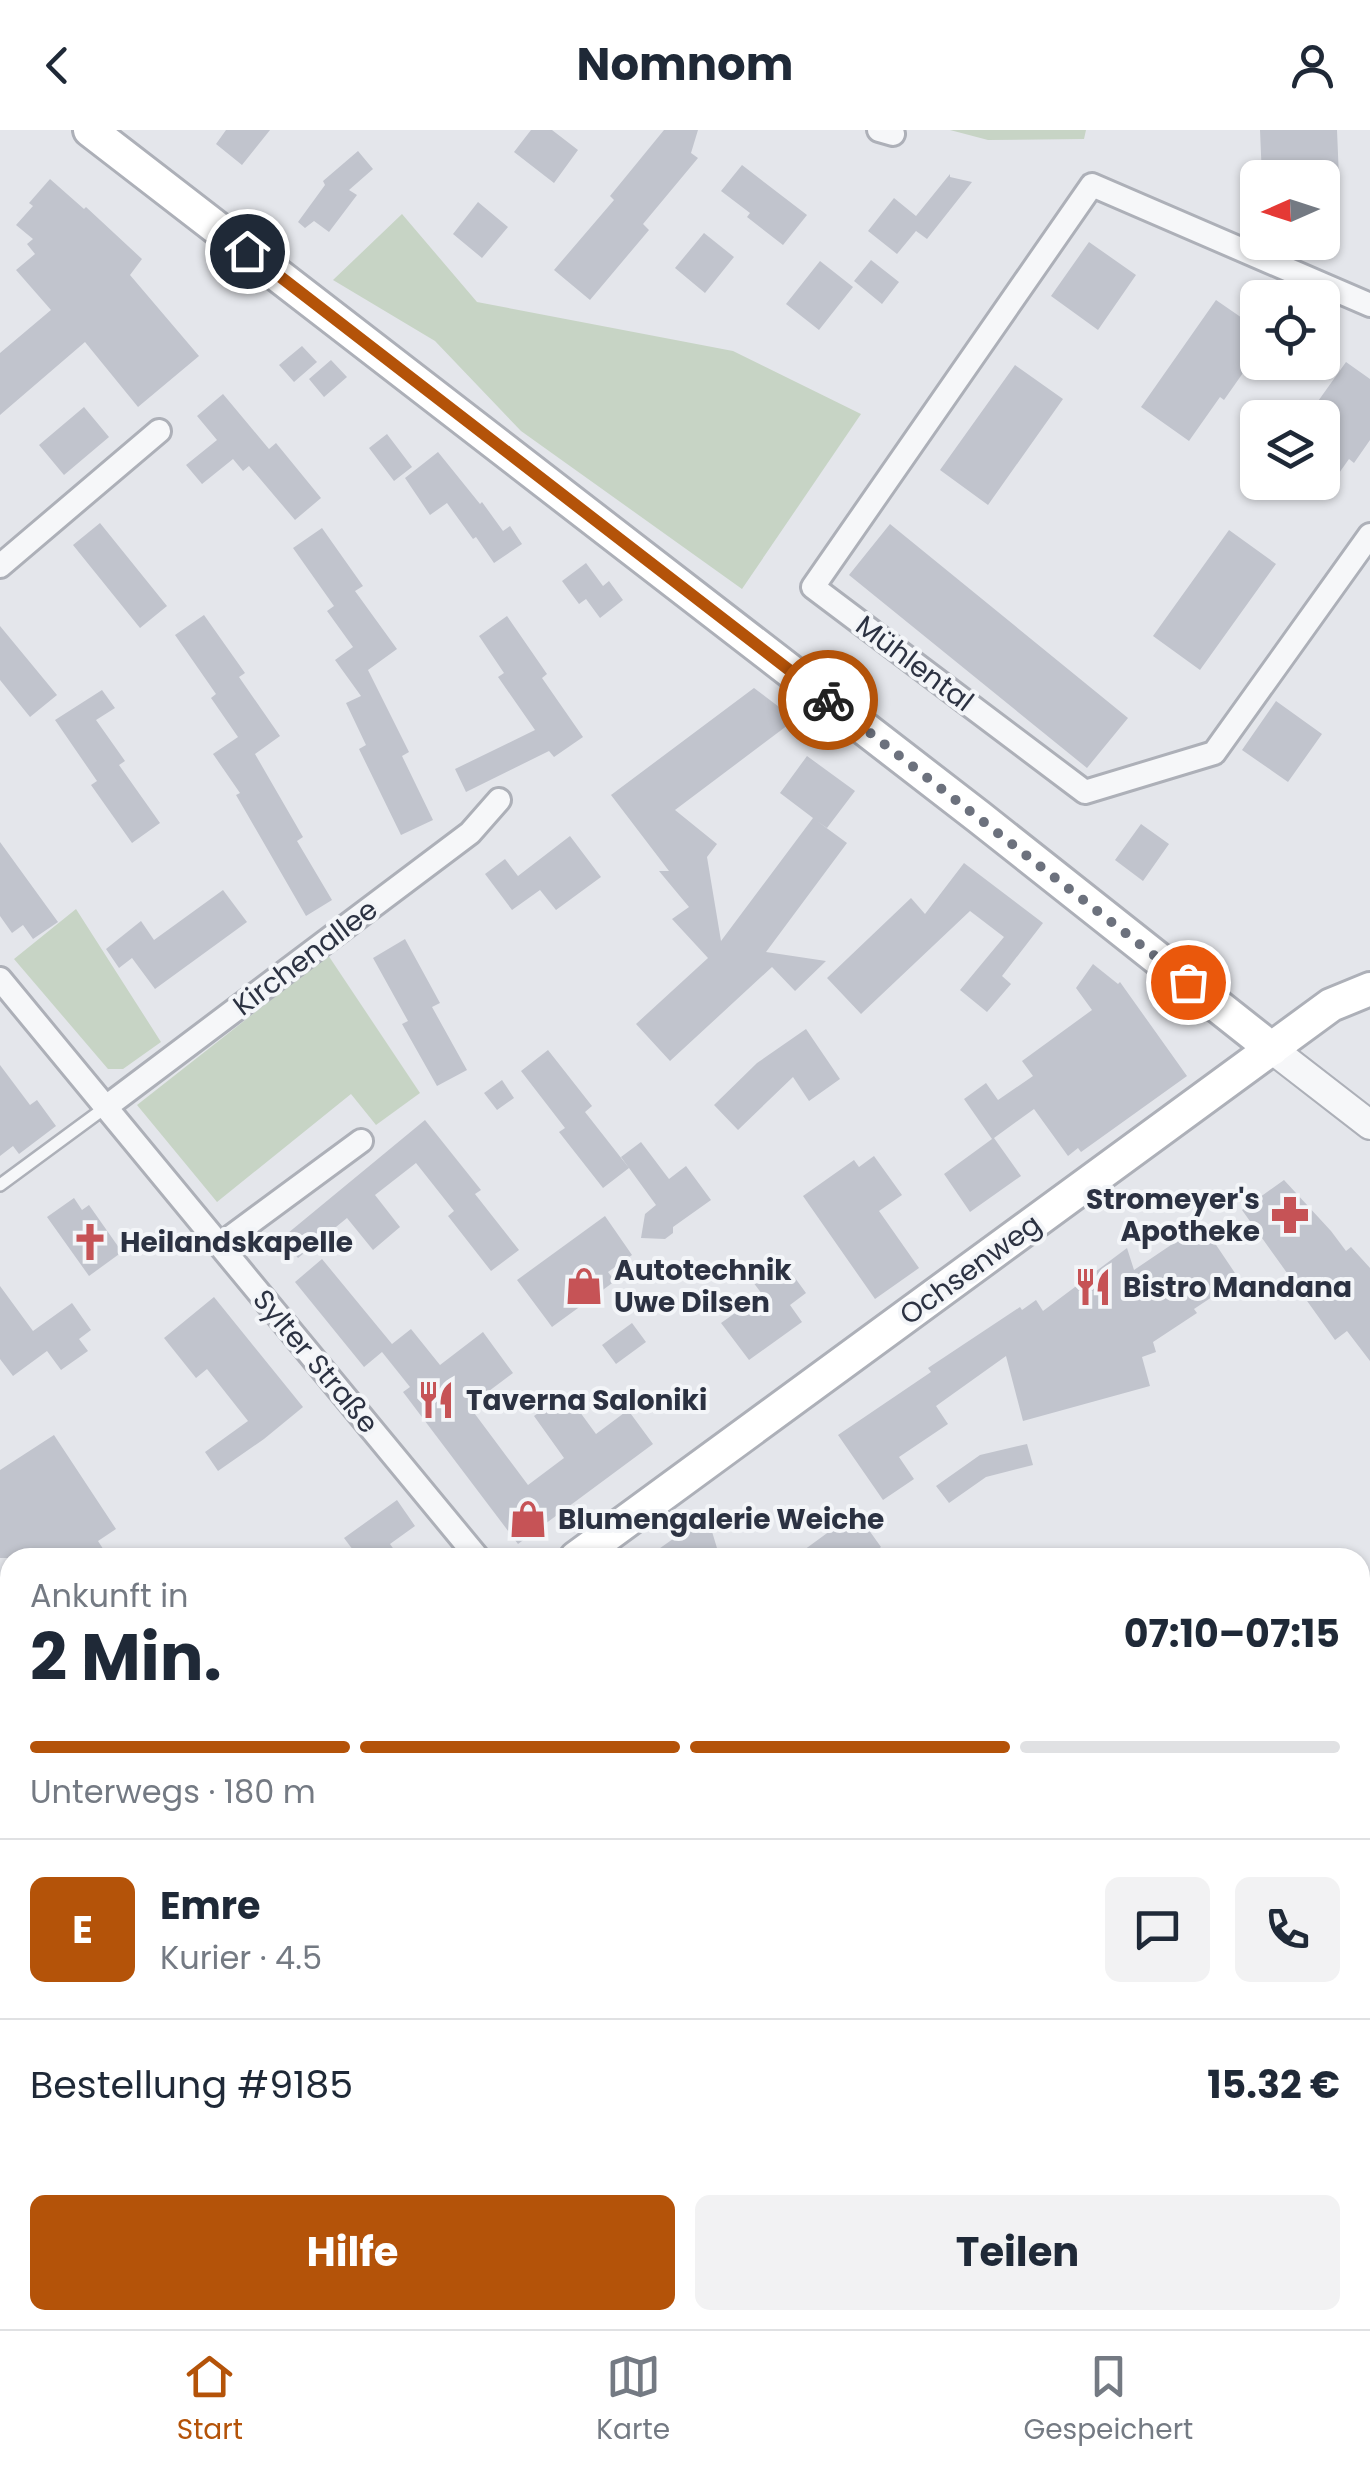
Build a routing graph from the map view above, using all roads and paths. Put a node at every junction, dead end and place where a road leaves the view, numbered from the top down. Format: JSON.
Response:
{"nodes":[{"id":1,"x":90,"y":130,"type":"edge"},
{"id":2,"x":1370,"y":305,"type":"edge"},
{"id":3,"x":159,"y":431,"type":"dead end"},
{"id":4,"x":1370,"y":535,"type":"edge"},
{"id":5,"x":0,"y":566,"type":"edge"},
{"id":6,"x":499,"y":800,"type":"dead end"},
{"id":7,"x":0,"y":979,"type":"edge"},
{"id":8,"x":1370,"y":988,"type":"edge"},
{"id":9,"x":1272,"y":1049,"type":"junction"},
{"id":10,"x":106,"y":1108,"type":"junction"},
{"id":11,"x":1370,"y":1124,"type":"edge"},
{"id":12,"x":361,"y":1141,"type":"dead end"},
{"id":13,"x":0,"y":1185,"type":"edge"},
{"id":14,"x":220,"y":1245,"type":"junction"},
{"id":15,"x":470,"y":1548,"type":"edge"},
{"id":16,"x":590,"y":1548,"type":"edge"}],
"edges":[{"from":1,"to":9,"type":"main road"},
{"from":2,"to":4,"type":"street","name":"Mühlental"},
{"from":3,"to":5,"type":"street"},
{"from":6,"to":10,"type":"street","name":"Kirchenallee"},
{"from":7,"to":10,"type":"street","name":"Sylter Straße"},
{"from":8,"to":9,"type":"main road","name":"Ochsenweg"},
{"from":9,"to":11,"type":"street"},
{"from":9,"to":16,"type":"main road","name":"Ochsenweg"},
{"from":10,"to":13,"type":"lane"},
{"from":10,"to":14,"type":"street","name":"Sylter Straße"},
{"from":12,"to":14,"type":"street"},
{"from":14,"to":15,"type":"street","name":"Sylter Straße"}]}
